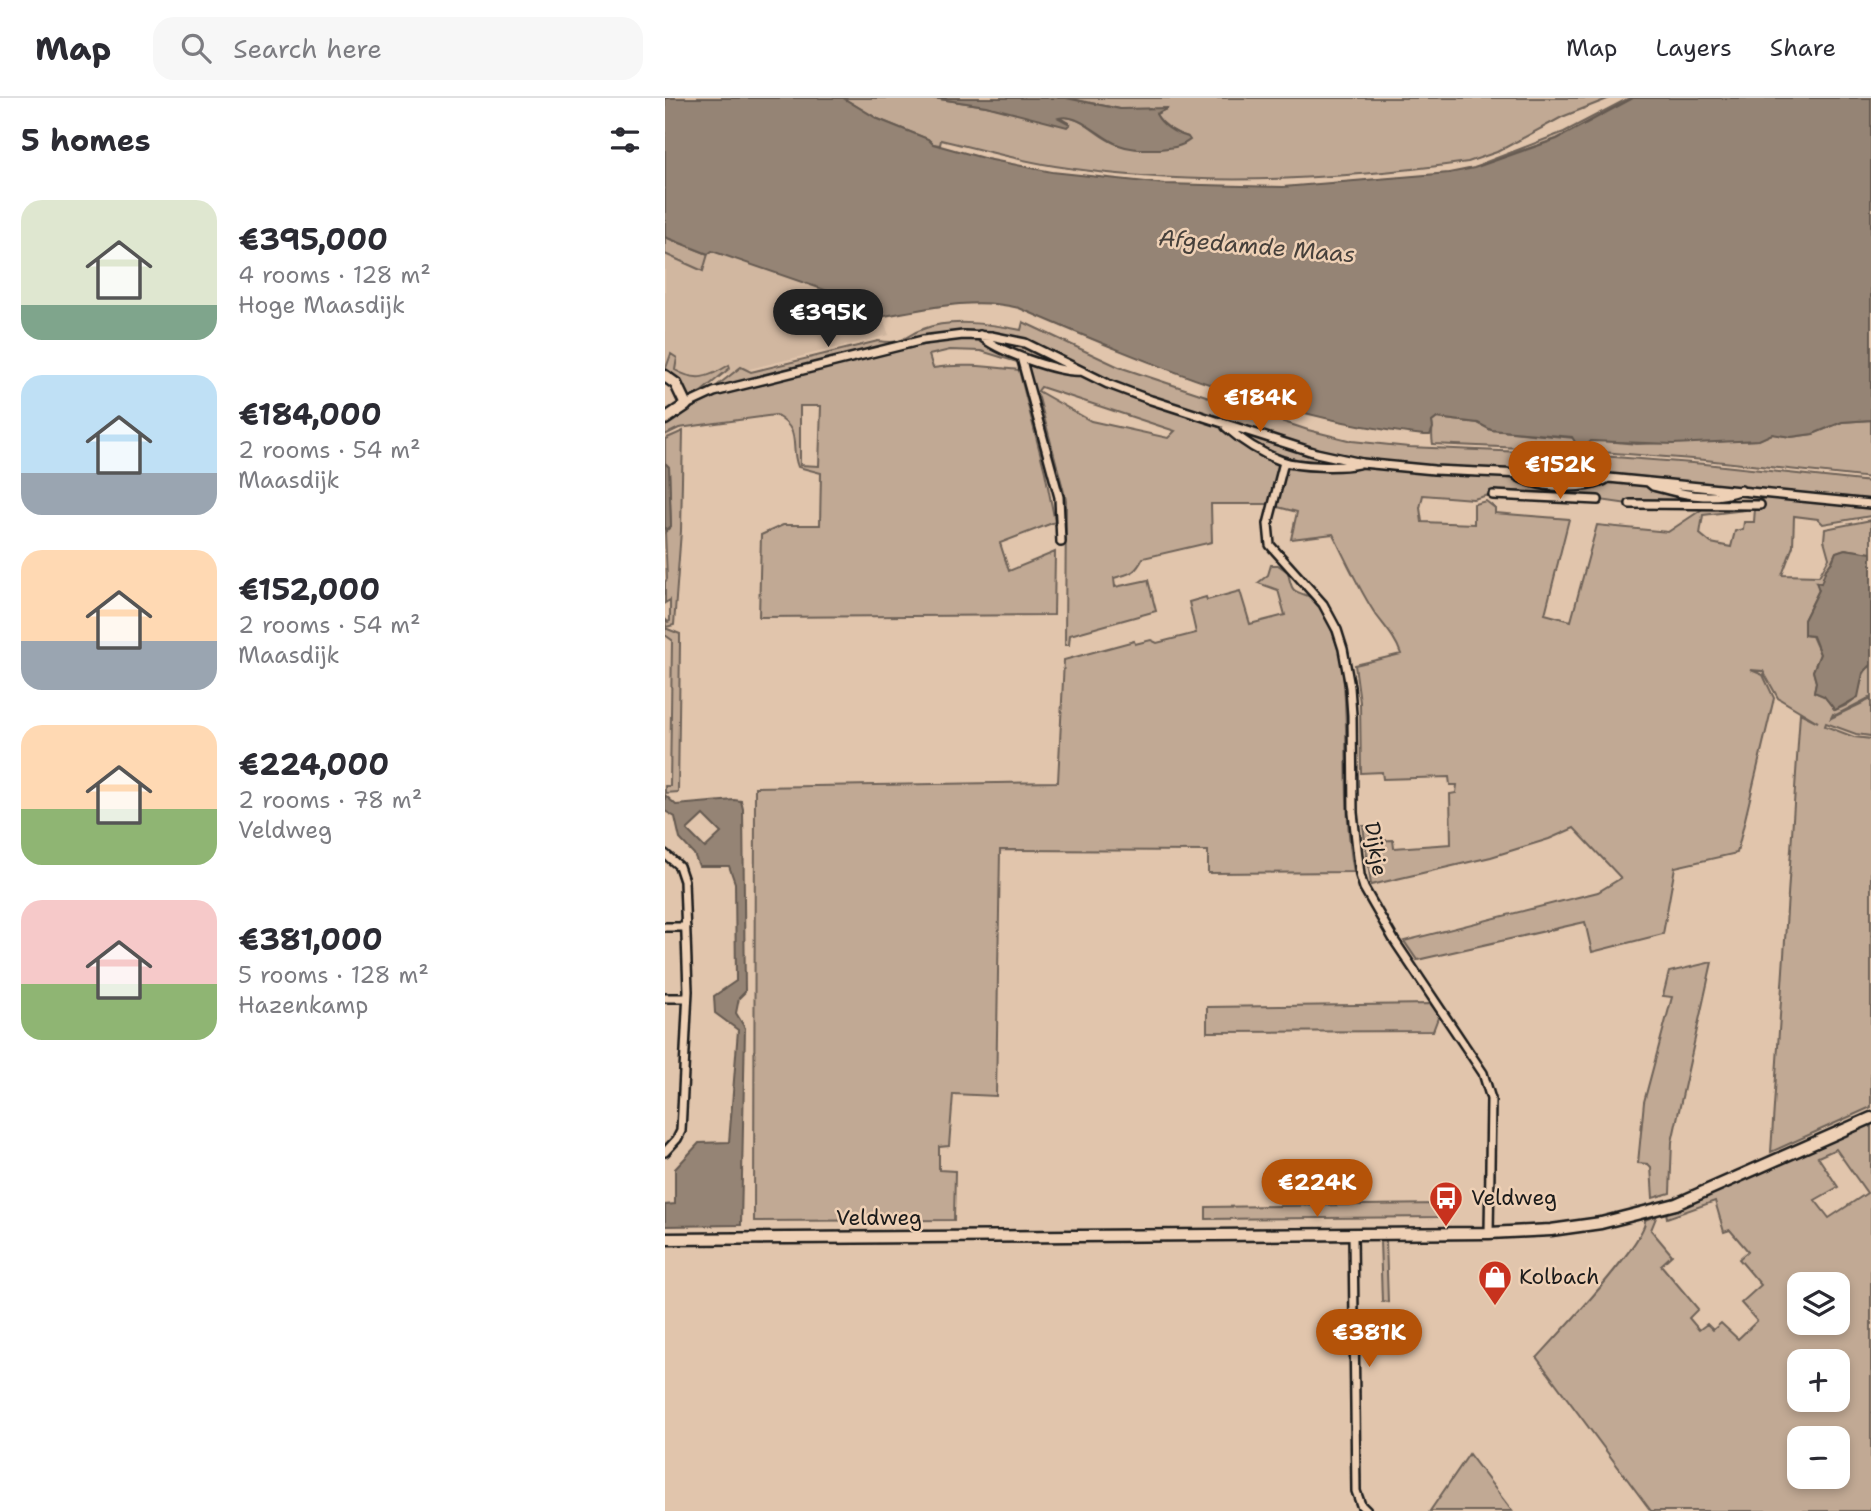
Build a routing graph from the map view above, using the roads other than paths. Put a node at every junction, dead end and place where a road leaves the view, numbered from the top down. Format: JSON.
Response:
{"nodes":[{"id":1,"x":980,"y":335,"type":"junction"},
{"id":2,"x":1021,"y":357,"type":"junction"},
{"id":3,"x":1082,"y":371,"type":"junction"},
{"id":4,"x":665,"y":376,"type":"edge"},
{"id":5,"x":686,"y":405,"type":"junction"},
{"id":6,"x":665,"y":419,"type":"edge"},
{"id":7,"x":1223,"y":424,"type":"junction"},
{"id":8,"x":1284,"y":462,"type":"junction"},
{"id":9,"x":1362,"y":463,"type":"junction"},
{"id":10,"x":1513,"y":472,"type":"junction"},
{"id":11,"x":1609,"y":478,"type":"junction"},
{"id":12,"x":1648,"y":481,"type":"junction"},
{"id":13,"x":1558,"y":487,"type":"junction"},
{"id":14,"x":1742,"y":490,"type":"junction"},
{"id":15,"x":1493,"y":495,"type":"dead end"},
{"id":16,"x":1558,"y":498,"type":"junction"},
{"id":17,"x":1598,"y":500,"type":"dead end"},
{"id":18,"x":1696,"y":501,"type":"junction"},
{"id":19,"x":1630,"y":504,"type":"dead end"},
{"id":20,"x":1871,"y":504,"type":"edge"},
{"id":21,"x":1760,"y":505,"type":"dead end"},
{"id":22,"x":1061,"y":542,"type":"dead end"},
{"id":23,"x":665,"y":854,"type":"edge"},
{"id":24,"x":665,"y":927,"type":"edge"},
{"id":25,"x":686,"y":927,"type":"junction"},
{"id":26,"x":665,"y":998,"type":"edge"},
{"id":27,"x":687,"y":998,"type":"junction"},
{"id":28,"x":1871,"y":1118,"type":"edge"},
{"id":29,"x":665,"y":1152,"type":"edge"},
{"id":30,"x":1489,"y":1233,"type":"junction"},
{"id":31,"x":1353,"y":1234,"type":"junction"},
{"id":32,"x":665,"y":1239,"type":"edge"},
{"id":33,"x":1367,"y":1511,"type":"edge"}],
"edges":[{"from":1,"to":2,"type":"street"},
{"from":1,"to":3,"type":"street"},
{"from":1,"to":5,"type":"street"},
{"from":2,"to":3,"type":"street"},
{"from":2,"to":22,"type":"street"},
{"from":3,"to":7,"type":"street"},
{"from":4,"to":5,"type":"street"},
{"from":5,"to":6,"type":"street"},
{"from":7,"to":8,"type":"street"},
{"from":7,"to":9,"type":"street"},
{"from":8,"to":9,"type":"street"},
{"from":8,"to":30,"type":"street","name":"Dijkje"},
{"from":9,"to":10,"type":"street"},
{"from":10,"to":11,"type":"street"},
{"from":10,"to":13,"type":"street"},
{"from":11,"to":12,"type":"street"},
{"from":11,"to":13,"type":"street"},
{"from":12,"to":14,"type":"street"},
{"from":12,"to":18,"type":"street"},
{"from":13,"to":16,"type":"street"},
{"from":14,"to":18,"type":"street"},
{"from":14,"to":20,"type":"street"},
{"from":15,"to":16,"type":"street"},
{"from":16,"to":17,"type":"street"},
{"from":18,"to":19,"type":"street"},
{"from":18,"to":21,"type":"street"},
{"from":23,"to":25,"type":"street"},
{"from":24,"to":25,"type":"street"},
{"from":25,"to":27,"type":"street"},
{"from":26,"to":27,"type":"street"},
{"from":27,"to":29,"type":"street"},
{"from":28,"to":30,"type":"street","name":"Veldweg"},
{"from":30,"to":31,"type":"street","name":"Veldweg"},
{"from":31,"to":32,"type":"street","name":"Veldweg"},
{"from":31,"to":33,"type":"street"}]}
